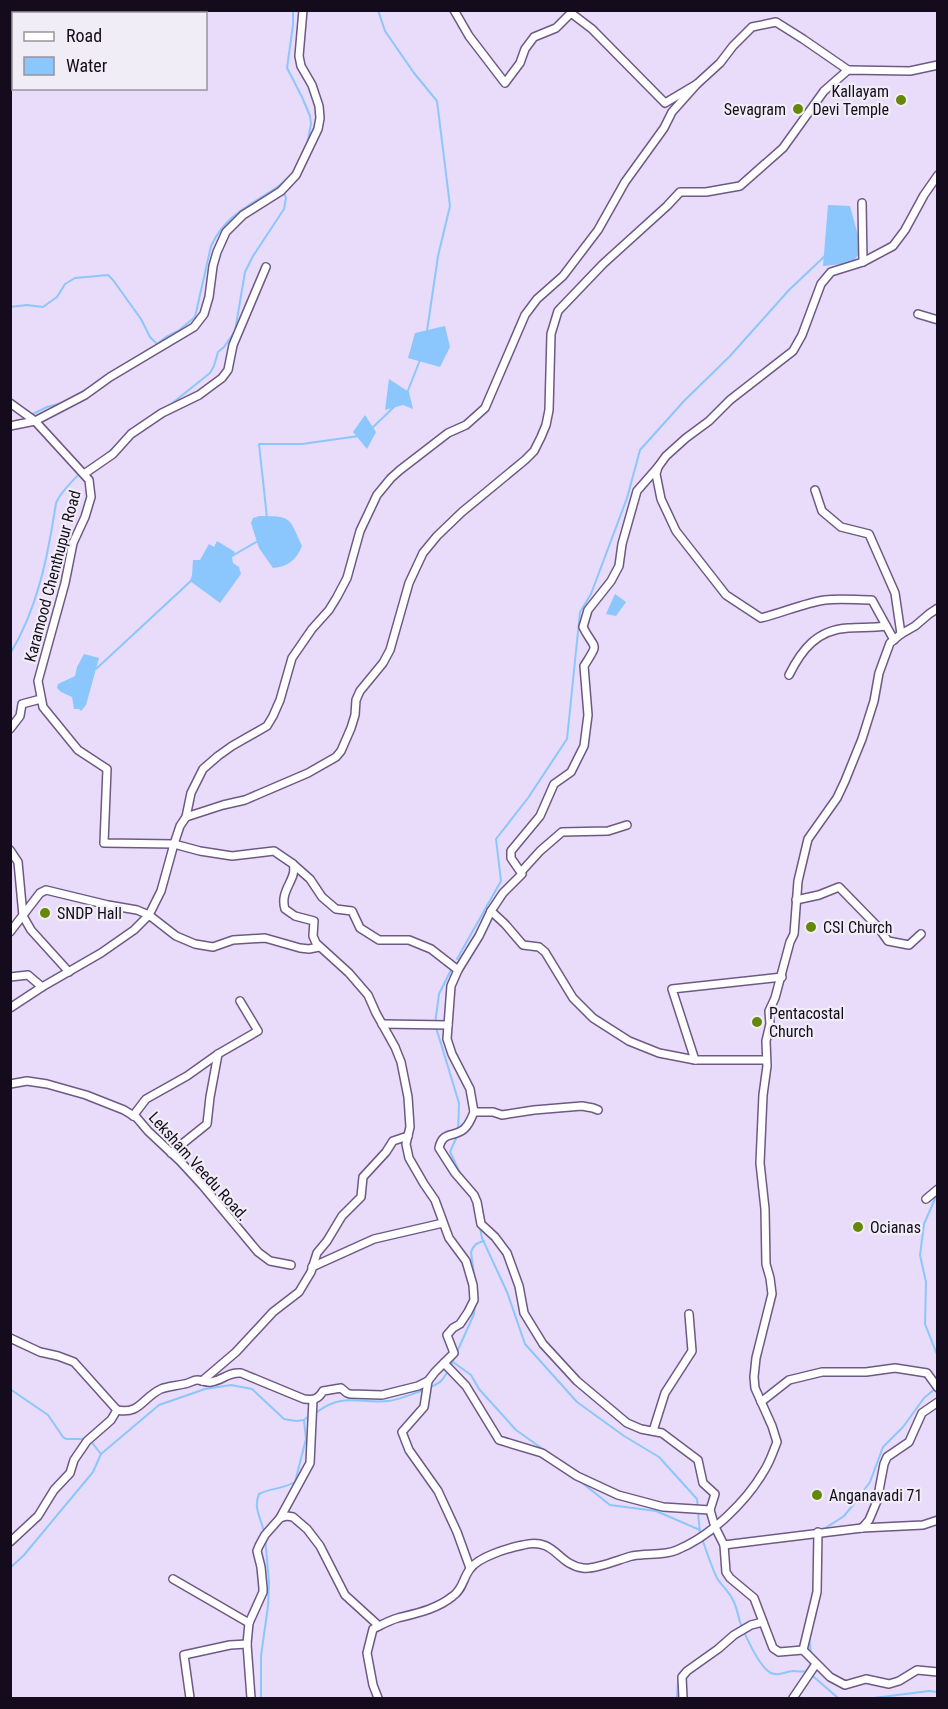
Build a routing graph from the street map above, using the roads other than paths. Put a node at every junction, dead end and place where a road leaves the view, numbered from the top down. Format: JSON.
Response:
{"nodes":[{"id":1,"x":303,"y":10,"type":"edge"},
{"id":2,"x":454,"y":10,"type":"edge"},
{"id":3,"x":938,"y":65,"type":"edge"},
{"id":4,"x":848,"y":70,"type":"junction"},
{"id":5,"x":697,"y":84,"type":"junction"},
{"id":6,"x":938,"y":175,"type":"edge"},
{"id":7,"x":862,"y":203,"type":"dead end"},
{"id":8,"x":863,"y":261,"type":"junction"},
{"id":9,"x":266,"y":267,"type":"dead end"},
{"id":10,"x":918,"y":314,"type":"dead end"},
{"id":11,"x":938,"y":320,"type":"edge"},
{"id":12,"x":10,"y":403,"type":"edge"},
{"id":13,"x":33,"y":420,"type":"junction"},
{"id":14,"x":10,"y":426,"type":"edge"},
{"id":15,"x":658,"y":467,"type":"junction"},
{"id":16,"x":82,"y":472,"type":"junction"},
{"id":17,"x":815,"y":490,"type":"dead end"},
{"id":18,"x":937,"y":609,"type":"edge"},
{"id":19,"x":886,"y":626,"type":"junction"},
{"id":20,"x":901,"y":634,"type":"junction"},
{"id":21,"x":894,"y":640,"type":"junction"},
{"id":22,"x":789,"y":675,"type":"dead end"},
{"id":23,"x":41,"y":699,"type":"junction"},
{"id":24,"x":10,"y":729,"type":"edge"},
{"id":25,"x":186,"y":817,"type":"junction"},
{"id":26,"x":627,"y":825,"type":"dead end"},
{"id":27,"x":174,"y":844,"type":"junction"},
{"id":28,"x":10,"y":849,"type":"edge"},
{"id":29,"x":293,"y":864,"type":"junction"},
{"id":30,"x":521,"y":872,"type":"junction"},
{"id":31,"x":796,"y":900,"type":"junction"},
{"id":32,"x":491,"y":911,"type":"junction"},
{"id":33,"x":149,"y":915,"type":"junction"},
{"id":34,"x":23,"y":916,"type":"junction"},
{"id":35,"x":10,"y":932,"type":"edge"},
{"id":36,"x":921,"y":934,"type":"dead end"},
{"id":37,"x":319,"y":947,"type":"junction"},
{"id":38,"x":458,"y":970,"type":"junction"},
{"id":39,"x":69,"y":972,"type":"junction"},
{"id":40,"x":10,"y":977,"type":"edge"},
{"id":41,"x":782,"y":977,"type":"junction"},
{"id":42,"x":42,"y":987,"type":"junction"},
{"id":43,"x":240,"y":1001,"type":"dead end"},
{"id":44,"x":10,"y":1008,"type":"edge"},
{"id":45,"x":382,"y":1024,"type":"junction"},
{"id":46,"x":448,"y":1025,"type":"junction"},
{"id":47,"x":218,"y":1054,"type":"junction"},
{"id":48,"x":695,"y":1060,"type":"junction"},
{"id":49,"x":766,"y":1060,"type":"junction"},
{"id":50,"x":10,"y":1084,"type":"edge"},
{"id":51,"x":598,"y":1110,"type":"dead end"},
{"id":52,"x":474,"y":1113,"type":"junction"},
{"id":53,"x":133,"y":1116,"type":"junction"},
{"id":54,"x":408,"y":1136,"type":"junction"},
{"id":55,"x":171,"y":1153,"type":"junction"},
{"id":56,"x":936,"y":1190,"type":"edge"},
{"id":57,"x":926,"y":1199,"type":"dead end"},
{"id":58,"x":443,"y":1223,"type":"junction"},
{"id":59,"x":291,"y":1265,"type":"dead end"},
{"id":60,"x":312,"y":1268,"type":"junction"},
{"id":61,"x":689,"y":1314,"type":"dead end"},
{"id":62,"x":10,"y":1338,"type":"edge"},
{"id":63,"x":444,"y":1363,"type":"junction"},
{"id":64,"x":202,"y":1381,"type":"junction"},
{"id":65,"x":428,"y":1381,"type":"junction"},
{"id":66,"x":936,"y":1386,"type":"edge"},
{"id":67,"x":313,"y":1400,"type":"junction"},
{"id":68,"x":761,"y":1402,"type":"junction"},
{"id":69,"x":938,"y":1402,"type":"edge"},
{"id":70,"x":117,"y":1410,"type":"junction"},
{"id":71,"x":653,"y":1431,"type":"junction"},
{"id":72,"x":710,"y":1510,"type":"junction"},
{"id":73,"x":280,"y":1518,"type":"junction"},
{"id":74,"x":938,"y":1520,"type":"edge"},
{"id":75,"x":714,"y":1527,"type":"junction"},
{"id":76,"x":862,"y":1528,"type":"junction"},
{"id":77,"x":818,"y":1533,"type":"junction"},
{"id":78,"x":10,"y":1542,"type":"edge"},
{"id":79,"x":724,"y":1545,"type":"junction"},
{"id":80,"x":470,"y":1569,"type":"junction"},
{"id":81,"x":173,"y":1579,"type":"dead end"},
{"id":82,"x":763,"y":1622,"type":"junction"},
{"id":83,"x":249,"y":1623,"type":"junction"},
{"id":84,"x":379,"y":1626,"type":"junction"},
{"id":85,"x":247,"y":1644,"type":"junction"},
{"id":86,"x":803,"y":1650,"type":"junction"},
{"id":87,"x":816,"y":1664,"type":"junction"},
{"id":88,"x":938,"y":1672,"type":"edge"},
{"id":89,"x":190,"y":1698,"type":"edge"},
{"id":90,"x":251,"y":1698,"type":"edge"},
{"id":91,"x":378,"y":1698,"type":"edge"},
{"id":92,"x":683,"y":1698,"type":"edge"},
{"id":93,"x":793,"y":1698,"type":"edge"}],
"edges":[{"from":1,"to":13,"type":"street"},
{"from":2,"to":5,"type":"street"},
{"from":3,"to":4,"type":"street"},
{"from":4,"to":5,"type":"street"},
{"from":4,"to":25,"type":"street"},
{"from":5,"to":25,"type":"street"},
{"from":6,"to":8,"type":"street"},
{"from":7,"to":8,"type":"street"},
{"from":8,"to":15,"type":"street"},
{"from":9,"to":16,"type":"street"},
{"from":10,"to":11,"type":"street"},
{"from":12,"to":13,"type":"street"},
{"from":13,"to":14,"type":"street"},
{"from":13,"to":16,"type":"street"},
{"from":15,"to":19,"type":"street"},
{"from":15,"to":30,"type":"street"},
{"from":16,"to":23,"type":"street","name":"Karamood Chenthupur Road"},
{"from":17,"to":20,"type":"street"},
{"from":18,"to":20,"type":"street"},
{"from":19,"to":21,"type":"street"},
{"from":19,"to":22,"type":"street"},
{"from":20,"to":21,"type":"street"},
{"from":21,"to":31,"type":"street"},
{"from":23,"to":24,"type":"street"},
{"from":23,"to":27,"type":"street"},
{"from":25,"to":27,"type":"street"},
{"from":26,"to":30,"type":"street"},
{"from":27,"to":29,"type":"street"},
{"from":27,"to":33,"type":"street"},
{"from":28,"to":34,"type":"street"},
{"from":29,"to":37,"type":"street"},
{"from":29,"to":38,"type":"street"},
{"from":30,"to":32,"type":"street"},
{"from":31,"to":36,"type":"street"},
{"from":31,"to":41,"type":"street"},
{"from":32,"to":38,"type":"street"},
{"from":32,"to":48,"type":"street"},
{"from":33,"to":34,"type":"street"},
{"from":33,"to":37,"type":"street"},
{"from":33,"to":39,"type":"street"},
{"from":34,"to":35,"type":"street"},
{"from":34,"to":39,"type":"street"},
{"from":37,"to":45,"type":"street"},
{"from":38,"to":46,"type":"street"},
{"from":39,"to":42,"type":"street"},
{"from":40,"to":42,"type":"street"},
{"from":41,"to":48,"type":"street"},
{"from":41,"to":49,"type":"street"},
{"from":42,"to":44,"type":"street"},
{"from":43,"to":47,"type":"street"},
{"from":45,"to":46,"type":"street"},
{"from":45,"to":54,"type":"street"},
{"from":46,"to":52,"type":"street"},
{"from":47,"to":53,"type":"street"},
{"from":47,"to":55,"type":"street"},
{"from":48,"to":49,"type":"street"},
{"from":49,"to":68,"type":"street"},
{"from":50,"to":53,"type":"street","name":"Leksham Veedu Road."},
{"from":51,"to":52,"type":"street"},
{"from":52,"to":71,"type":"street"},
{"from":53,"to":55,"type":"street","name":"Leksham Veedu Road."},
{"from":54,"to":58,"type":"street"},
{"from":54,"to":60,"type":"street"},
{"from":55,"to":59,"type":"street","name":"Leksham Veedu Road."},
{"from":56,"to":57,"type":"street"},
{"from":58,"to":60,"type":"street"},
{"from":58,"to":63,"type":"street"},
{"from":60,"to":64,"type":"street"},
{"from":61,"to":71,"type":"street"},
{"from":62,"to":70,"type":"street"},
{"from":63,"to":65,"type":"street"},
{"from":63,"to":72,"type":"street"},
{"from":64,"to":67,"type":"street"},
{"from":64,"to":70,"type":"street"},
{"from":65,"to":67,"type":"street"},
{"from":65,"to":80,"type":"street"},
{"from":66,"to":68,"type":"street"},
{"from":67,"to":73,"type":"street"},
{"from":68,"to":75,"type":"street"},
{"from":69,"to":76,"type":"street"},
{"from":70,"to":78,"type":"street"},
{"from":71,"to":72,"type":"street"},
{"from":72,"to":75,"type":"street"},
{"from":73,"to":83,"type":"street"},
{"from":73,"to":84,"type":"street"},
{"from":74,"to":76,"type":"street"},
{"from":75,"to":79,"type":"street"},
{"from":75,"to":80,"type":"street"},
{"from":76,"to":77,"type":"street"},
{"from":77,"to":79,"type":"street"},
{"from":77,"to":86,"type":"street"},
{"from":79,"to":82,"type":"street"},
{"from":80,"to":84,"type":"street"},
{"from":81,"to":83,"type":"street"},
{"from":82,"to":86,"type":"street"},
{"from":82,"to":92,"type":"street"},
{"from":83,"to":85,"type":"street"},
{"from":84,"to":91,"type":"street"},
{"from":85,"to":89,"type":"street"},
{"from":85,"to":90,"type":"street"},
{"from":86,"to":87,"type":"street"},
{"from":87,"to":88,"type":"street"},
{"from":87,"to":93,"type":"street"}]}
